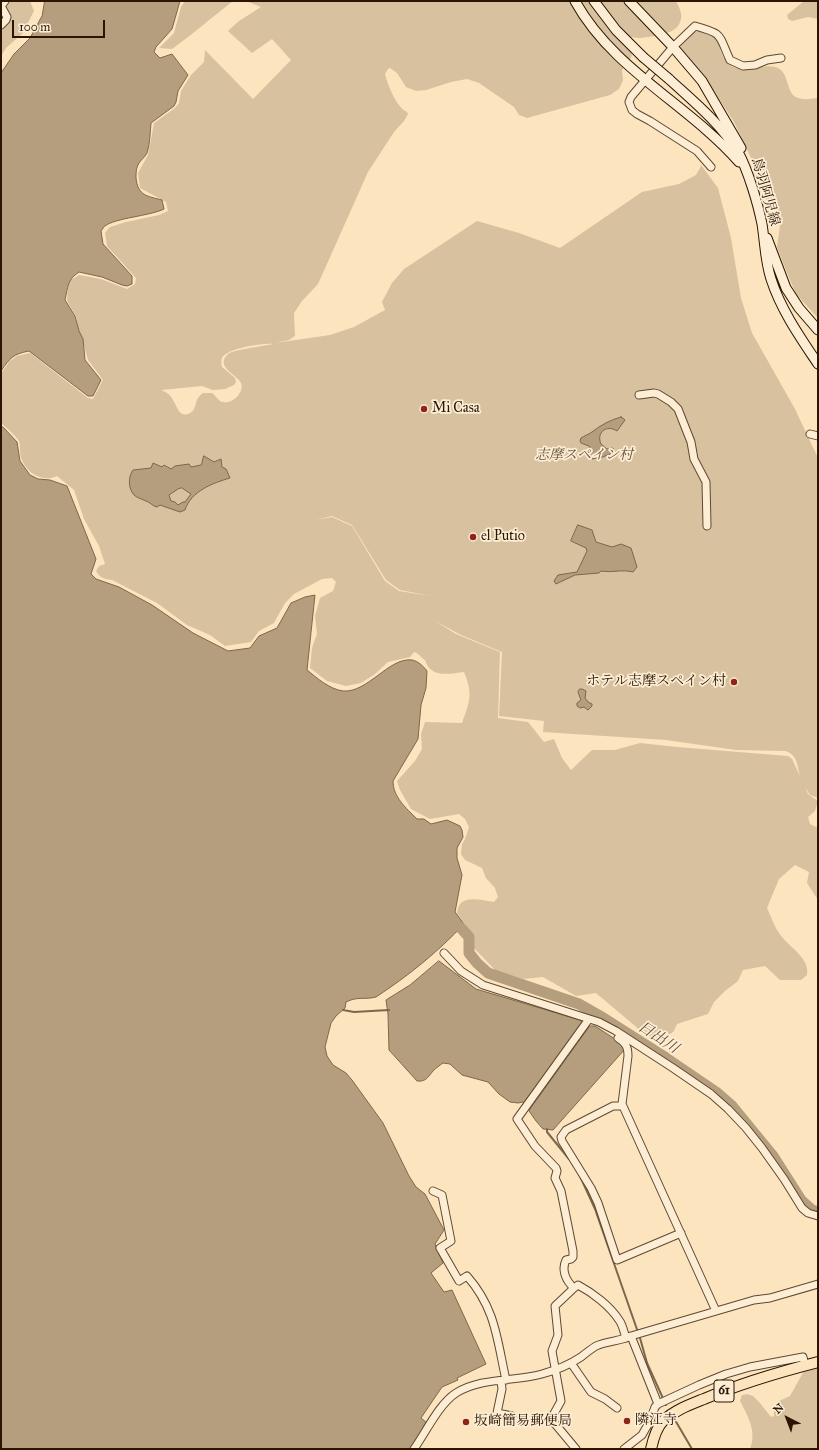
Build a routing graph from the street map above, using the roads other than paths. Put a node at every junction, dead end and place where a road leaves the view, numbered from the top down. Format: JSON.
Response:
{"nodes":[{"id":1,"x":5,"y":1,"type":"edge"},
{"id":2,"x":575,"y":1,"type":"edge"},
{"id":3,"x":594,"y":1,"type":"edge"},
{"id":4,"x":629,"y":1,"type":"edge"},
{"id":5,"x":1,"y":25,"type":"edge"},
{"id":6,"x":673,"y":47,"type":"junction"},
{"id":7,"x":781,"y":58,"type":"dead end"},
{"id":8,"x":645,"y":80,"type":"junction"},
{"id":9,"x":711,"y":167,"type":"dead end"},
{"id":10,"x":747,"y":172,"type":"junction"},
{"id":11,"x":762,"y":224,"type":"junction"},
{"id":12,"x":818,"y":330,"type":"edge"},
{"id":13,"x":818,"y":364,"type":"edge"},
{"id":14,"x":639,"y":395,"type":"dead end"},
{"id":15,"x":810,"y":434,"type":"dead end"},
{"id":16,"x":818,"y":436,"type":"edge"},
{"id":17,"x":708,"y":526,"type":"dead end"},
{"id":18,"x":444,"y":953,"type":"dead end"},
{"id":19,"x":589,"y":1019,"type":"junction"},
{"id":20,"x":623,"y":1106,"type":"junction"},
{"id":21,"x":433,"y":1191,"type":"dead end"},
{"id":22,"x":818,"y":1216,"type":"edge"},
{"id":23,"x":681,"y":1233,"type":"junction"},
{"id":24,"x":818,"y":1284,"type":"edge"},
{"id":25,"x":574,"y":1288,"type":"junction"},
{"id":26,"x":716,"y":1311,"type":"junction"},
{"id":27,"x":629,"y":1337,"type":"junction"},
{"id":28,"x":818,"y":1362,"type":"edge"},
{"id":29,"x":571,"y":1363,"type":"junction"},
{"id":30,"x":805,"y":1365,"type":"junction"},
{"id":31,"x":555,"y":1371,"type":"junction"},
{"id":32,"x":503,"y":1380,"type":"junction"},
{"id":33,"x":658,"y":1404,"type":"junction"},
{"id":34,"x":617,"y":1408,"type":"dead end"},
{"id":35,"x":512,"y":1416,"type":"dead end"},
{"id":36,"x":414,"y":1449,"type":"edge"},
{"id":37,"x":576,"y":1449,"type":"edge"},
{"id":38,"x":624,"y":1449,"type":"edge"},
{"id":39,"x":651,"y":1449,"type":"edge"}],
"edges":[{"from":1,"to":5,"type":"street"},
{"from":2,"to":8,"type":"main road"},
{"from":3,"to":10,"type":"main road","name":"鳥羽阿児線","bridge":true},
{"from":4,"to":6,"type":"main road"},
{"from":6,"to":7,"type":"street"},
{"from":6,"to":8,"type":"street"},
{"from":6,"to":10,"type":"main road"},
{"from":8,"to":9,"type":"street"},
{"from":8,"to":10,"type":"main road"},
{"from":10,"to":11,"type":"main road","name":"鳥羽阿児線"},
{"from":11,"to":12,"type":"main road"},
{"from":11,"to":13,"type":"main road","name":"鳥羽阿児線"},
{"from":14,"to":17,"type":"street"},
{"from":15,"to":16,"type":"street"},
{"from":18,"to":19,"type":"street"},
{"from":19,"to":20,"type":"street"},
{"from":19,"to":22,"type":"street"},
{"from":19,"to":25,"type":"street"},
{"from":20,"to":23,"type":"street"},
{"from":20,"to":23,"type":"street"},
{"from":21,"to":32,"type":"street"},
{"from":23,"to":26,"type":"street"},
{"from":24,"to":26,"type":"street"},
{"from":25,"to":27,"type":"street"},
{"from":25,"to":31,"type":"street"},
{"from":26,"to":27,"type":"street"},
{"from":27,"to":29,"type":"street"},
{"from":27,"to":33,"type":"street"},
{"from":28,"to":30,"type":"main road","number":"61"},
{"from":29,"to":31,"type":"street"},
{"from":29,"to":34,"type":"street"},
{"from":30,"to":33,"type":"street"},
{"from":30,"to":39,"type":"main road","number":"61"},
{"from":31,"to":32,"type":"street"},
{"from":31,"to":37,"type":"street"},
{"from":32,"to":35,"type":"street"},
{"from":32,"to":36,"type":"street"},
{"from":33,"to":38,"type":"street"}]}
